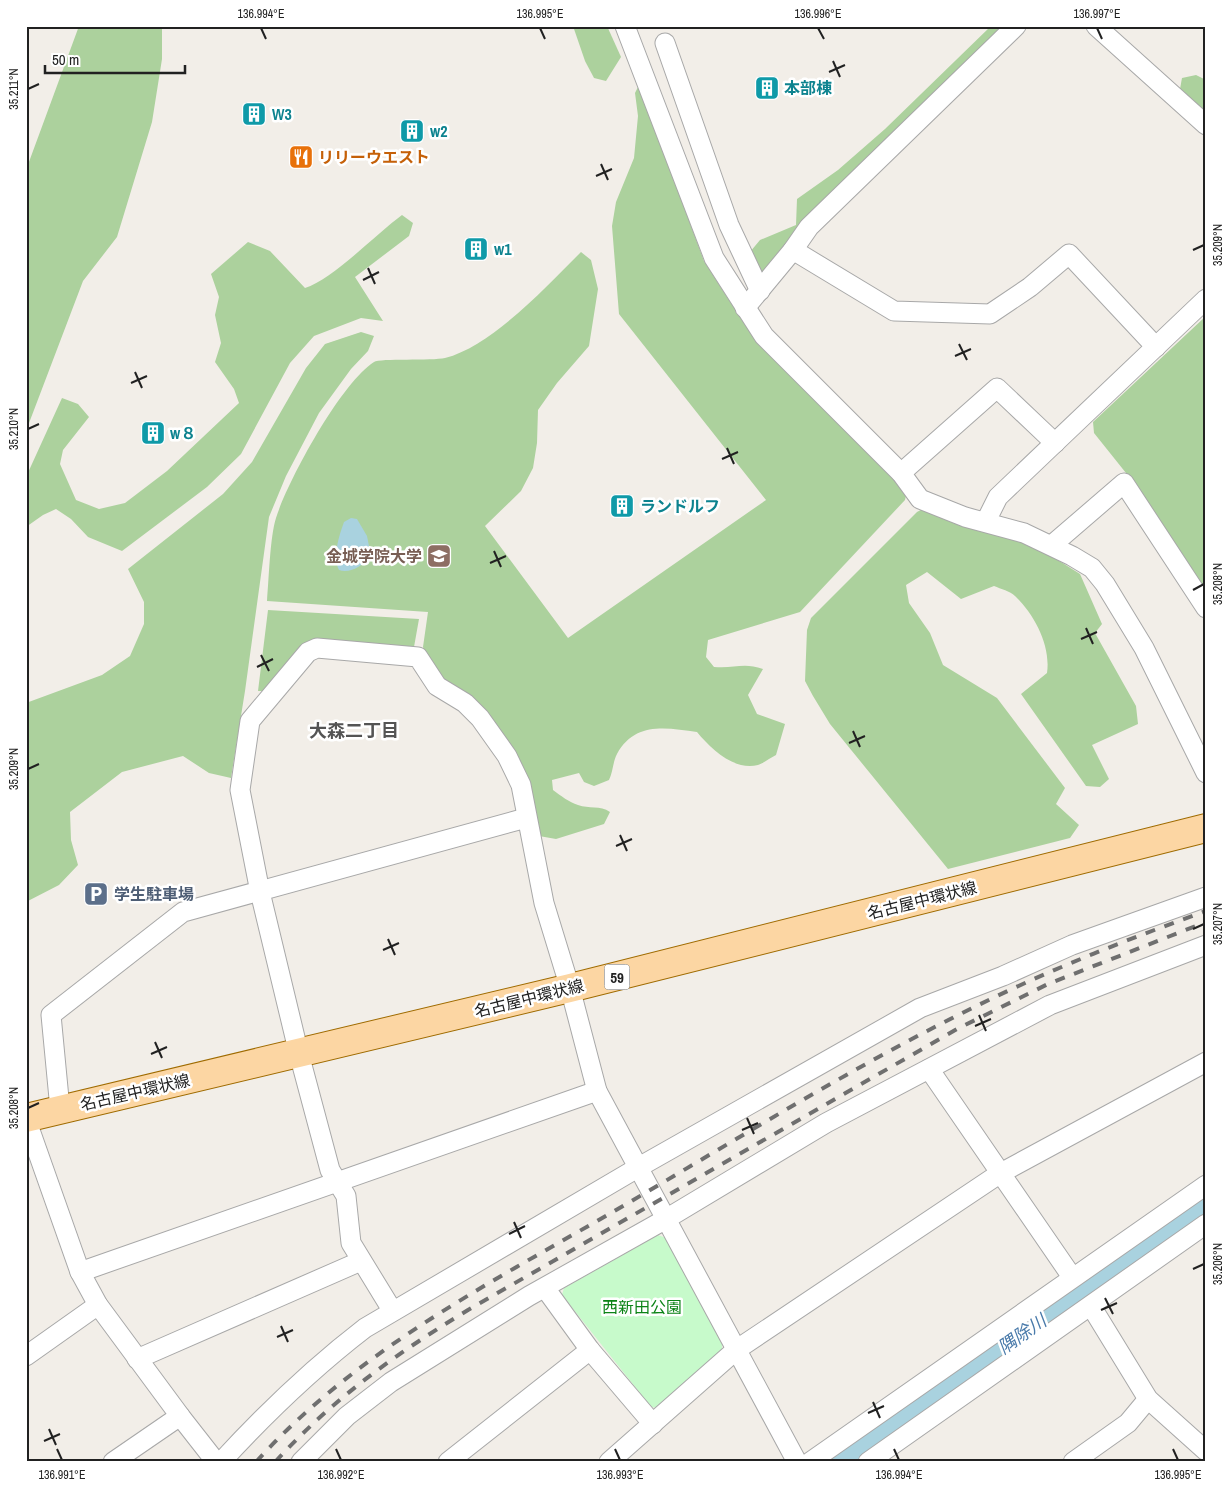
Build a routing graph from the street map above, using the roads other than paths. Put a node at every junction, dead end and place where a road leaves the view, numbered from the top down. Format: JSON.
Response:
{"nodes":[{"id":1,"x":625,"y":26,"type":"edge"},
{"id":2,"x":1016,"y":26,"type":"edge"},
{"id":3,"x":1096,"y":26,"type":"edge"},
{"id":4,"x":665,"y":43,"type":"dead end"},
{"id":5,"x":1206,"y":124,"type":"edge"},
{"id":6,"x":793,"y":250,"type":"junction"},
{"id":7,"x":760,"y":291,"type":"junction"},
{"id":8,"x":1206,"y":299,"type":"edge"},
{"id":9,"x":746,"y":308,"type":"junction"},
{"id":10,"x":1156,"y":347,"type":"junction"},
{"id":11,"x":1055,"y":443,"type":"junction"},
{"id":12,"x":901,"y":473,"type":"junction"},
{"id":13,"x":986,"y":521,"type":"junction"},
{"id":14,"x":1052,"y":545,"type":"junction"},
{"id":15,"x":1206,"y":608,"type":"edge"},
{"id":16,"x":1206,"y":773,"type":"edge"},
{"id":17,"x":526,"y":818,"type":"junction"},
{"id":18,"x":1206,"y":828,"type":"edge"},
{"id":19,"x":260,"y":892,"type":"junction"},
{"id":20,"x":1206,"y":897,"type":"edge"},
{"id":21,"x":1206,"y":945,"type":"edge"},
{"id":22,"x":570,"y":988,"type":"junction"},
{"id":23,"x":299,"y":1054,"type":"junction"},
{"id":24,"x":1206,"y":1062,"type":"edge"},
{"id":25,"x":929,"y":1069,"type":"junction"},
{"id":26,"x":597,"y":1091,"type":"junction"},
{"id":27,"x":60,"y":1109,"type":"junction"},
{"id":28,"x":26,"y":1118,"type":"edge"},
{"id":29,"x":639,"y":1167,"type":"junction"},
{"id":30,"x":999,"y":1174,"type":"junction"},
{"id":31,"x":336,"y":1182,"type":"junction"},
{"id":32,"x":1206,"y":1185,"type":"edge"},
{"id":33,"x":666,"y":1219,"type":"junction"},
{"id":34,"x":1206,"y":1224,"type":"edge"},
{"id":35,"x":361,"y":1261,"type":"junction"},
{"id":36,"x":80,"y":1272,"type":"junction"},
{"id":37,"x":1072,"y":1277,"type":"junction"},
{"id":38,"x":545,"y":1288,"type":"junction"},
{"id":39,"x":98,"y":1306,"type":"junction"},
{"id":40,"x":1091,"y":1306,"type":"junction"},
{"id":41,"x":392,"y":1310,"type":"junction"},
{"id":42,"x":590,"y":1350,"type":"junction"},
{"id":43,"x":736,"y":1350,"type":"junction"},
{"id":44,"x":26,"y":1356,"type":"edge"},
{"id":45,"x":137,"y":1359,"type":"junction"},
{"id":46,"x":1148,"y":1399,"type":"junction"},
{"id":47,"x":180,"y":1416,"type":"junction"},
{"id":48,"x":653,"y":1424,"type":"junction"},
{"id":49,"x":1206,"y":1451,"type":"edge"},
{"id":50,"x":113,"y":1462,"type":"edge"},
{"id":51,"x":216,"y":1462,"type":"edge"},
{"id":52,"x":221,"y":1462,"type":"edge"},
{"id":53,"x":301,"y":1462,"type":"edge"},
{"id":54,"x":448,"y":1462,"type":"edge"},
{"id":55,"x":610,"y":1462,"type":"edge"},
{"id":56,"x":797,"y":1462,"type":"edge"},
{"id":57,"x":810,"y":1462,"type":"edge"},
{"id":58,"x":868,"y":1462,"type":"edge"},
{"id":59,"x":1073,"y":1462,"type":"edge"}],
"edges":[{"from":1,"to":9,"type":"street"},
{"from":2,"to":6,"type":"street"},
{"from":3,"to":5,"type":"street"},
{"from":4,"to":7,"type":"street"},
{"from":6,"to":7,"type":"street"},
{"from":6,"to":10,"type":"street"},
{"from":7,"to":9,"type":"street"},
{"from":8,"to":10,"type":"street"},
{"from":9,"to":12,"type":"street"},
{"from":10,"to":11,"type":"street"},
{"from":11,"to":12,"type":"street"},
{"from":11,"to":13,"type":"street"},
{"from":12,"to":13,"type":"street"},
{"from":13,"to":14,"type":"street"},
{"from":14,"to":15,"type":"street"},
{"from":14,"to":16,"type":"street"},
{"from":17,"to":19,"type":"street"},
{"from":17,"to":19,"type":"street"},
{"from":17,"to":22,"type":"street"},
{"from":18,"to":22,"type":"main road","name":"名古屋中環状線","number":"59"},
{"from":19,"to":23,"type":"street"},
{"from":19,"to":27,"type":"street"},
{"from":20,"to":29,"type":"street"},
{"from":21,"to":25,"type":"street"},
{"from":22,"to":23,"type":"main road","name":"名古屋中環状線","number":"59"},
{"from":22,"to":26,"type":"street"},
{"from":23,"to":27,"type":"main road","name":"名古屋中環状線","number":"59"},
{"from":23,"to":31,"type":"street"},
{"from":24,"to":30,"type":"street"},
{"from":25,"to":30,"type":"street"},
{"from":25,"to":33,"type":"street"},
{"from":26,"to":29,"type":"street"},
{"from":26,"to":31,"type":"street"},
{"from":27,"to":28,"type":"main road","name":"名古屋中環状線","number":"59"},
{"from":28,"to":36,"type":"street"},
{"from":29,"to":33,"type":"street"},
{"from":29,"to":41,"type":"street"},
{"from":30,"to":37,"type":"street"},
{"from":30,"to":43,"type":"street"},
{"from":31,"to":35,"type":"street"},
{"from":31,"to":36,"type":"street"},
{"from":32,"to":37,"type":"street"},
{"from":33,"to":38,"type":"street"},
{"from":33,"to":43,"type":"street"},
{"from":34,"to":40,"type":"street"},
{"from":35,"to":41,"type":"street"},
{"from":35,"to":45,"type":"street"},
{"from":36,"to":39,"type":"street"},
{"from":37,"to":57,"type":"street"},
{"from":38,"to":42,"type":"street"},
{"from":38,"to":53,"type":"street"},
{"from":39,"to":44,"type":"street"},
{"from":39,"to":45,"type":"street"},
{"from":40,"to":46,"type":"street"},
{"from":40,"to":58,"type":"street"},
{"from":41,"to":52,"type":"street"},
{"from":42,"to":48,"type":"street"},
{"from":42,"to":54,"type":"street"},
{"from":43,"to":48,"type":"street"},
{"from":43,"to":56,"type":"street"},
{"from":45,"to":47,"type":"street"},
{"from":46,"to":49,"type":"street"},
{"from":46,"to":59,"type":"street"},
{"from":47,"to":50,"type":"street"},
{"from":47,"to":51,"type":"street"},
{"from":48,"to":55,"type":"street"}]}
